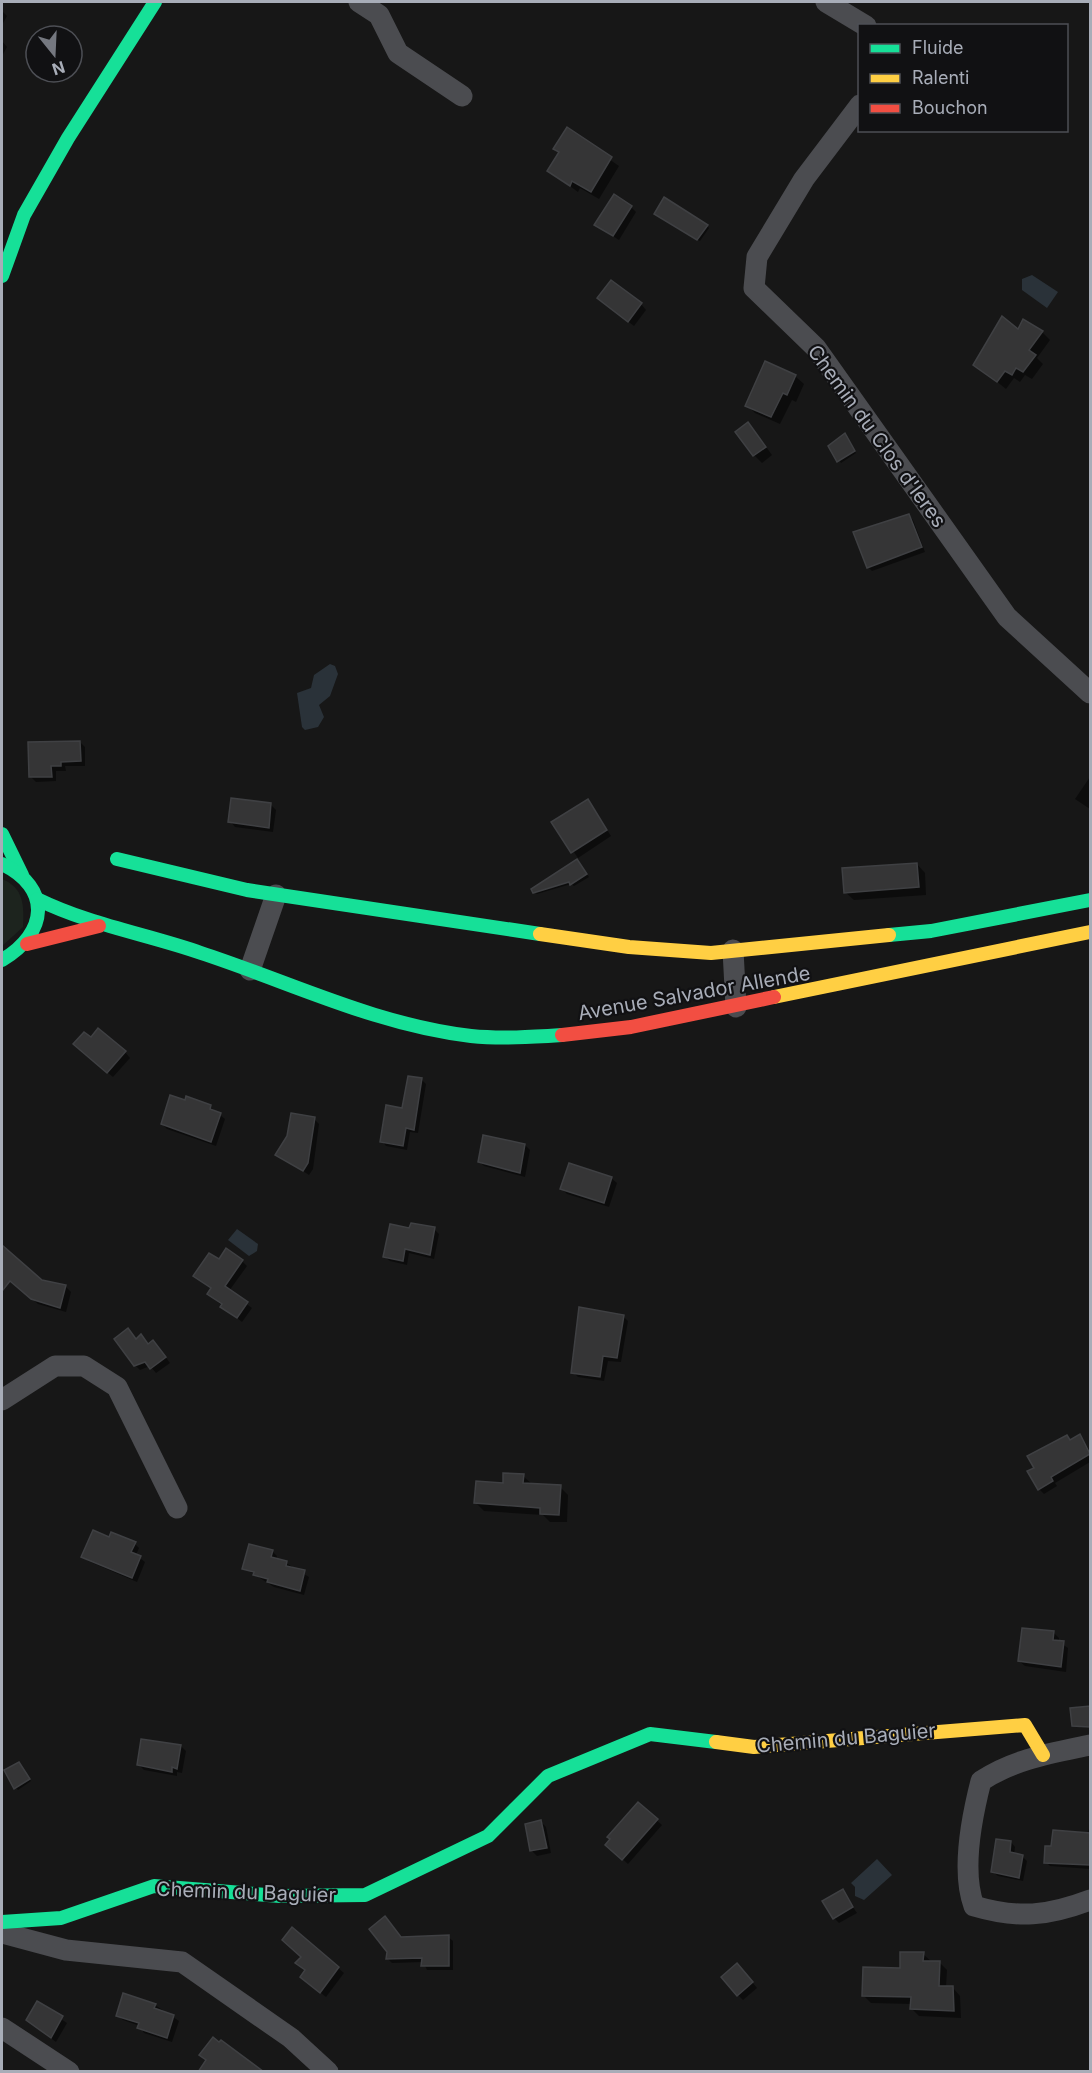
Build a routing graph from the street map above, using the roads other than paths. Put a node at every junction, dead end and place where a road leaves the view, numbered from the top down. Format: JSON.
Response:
{"nodes":[{"id":1,"x":359,"y":2,"type":"edge"},
{"id":2,"x":826,"y":2,"type":"edge"},
{"id":3,"x":149,"y":4,"type":"edge"},
{"id":4,"x":863,"y":24,"type":"edge"},
{"id":5,"x":462,"y":96,"type":"dead end"},
{"id":6,"x":858,"y":108,"type":"edge"},
{"id":7,"x":2,"y":276,"type":"edge"},
{"id":8,"x":1090,"y":693,"type":"edge"},
{"id":9,"x":2,"y":834,"type":"edge"},
{"id":10,"x":117,"y":859,"type":"dead end"},
{"id":11,"x":2,"y":864,"type":"edge"},
{"id":12,"x":22,"y":875,"type":"junction"},
{"id":13,"x":276,"y":895,"type":"junction"},
{"id":14,"x":37,"y":899,"type":"junction"},
{"id":15,"x":1090,"y":900,"type":"edge"},
{"id":16,"x":99,"y":926,"type":"junction"},
{"id":17,"x":1090,"y":932,"type":"edge"},
{"id":18,"x":27,"y":944,"type":"junction"},
{"id":19,"x":733,"y":950,"type":"junction"},
{"id":20,"x":2,"y":960,"type":"edge"},
{"id":21,"x":250,"y":970,"type":"junction"},
{"id":22,"x":736,"y":1007,"type":"junction"},
{"id":23,"x":2,"y":1400,"type":"edge"},
{"id":24,"x":177,"y":1508,"type":"dead end"},
{"id":25,"x":1090,"y":1745,"type":"edge"},
{"id":26,"x":1043,"y":1755,"type":"junction"},
{"id":27,"x":1090,"y":1900,"type":"edge"},
{"id":28,"x":2,"y":1923,"type":"edge"},
{"id":29,"x":2,"y":1933,"type":"edge"},
{"id":30,"x":2,"y":2028,"type":"edge"},
{"id":31,"x":69,"y":2072,"type":"edge"},
{"id":32,"x":328,"y":2072,"type":"edge"}],
"edges":[{"from":1,"to":5,"type":"street"},
{"from":2,"to":4,"type":"street"},
{"from":3,"to":7,"type":"street"},
{"from":6,"to":8,"type":"street","name":"Chemin du Clos d'Ieres"},
{"from":9,"to":12,"type":"street"},
{"from":10,"to":13,"type":"street"},
{"from":11,"to":12,"type":"street"},
{"from":12,"to":14,"type":"street"},
{"from":13,"to":19,"type":"street"},
{"from":13,"to":21,"type":"street"},
{"from":14,"to":16,"type":"street","name":"Avenue Salvador Allende"},
{"from":14,"to":18,"type":"street"},
{"from":15,"to":19,"type":"street"},
{"from":16,"to":18,"type":"street","name":"Avenue Salvador Allende"},
{"from":16,"to":21,"type":"street","name":"Avenue Salvador Allende"},
{"from":17,"to":22,"type":"street","name":"Avenue Salvador Allende"},
{"from":18,"to":20,"type":"street","name":"Avenue Salvador Allende"},
{"from":19,"to":22,"type":"street"},
{"from":21,"to":22,"type":"street","name":"Avenue Salvador Allende"},
{"from":23,"to":24,"type":"street"},
{"from":25,"to":26,"type":"street"},
{"from":26,"to":27,"type":"street"},
{"from":26,"to":28,"type":"street","name":"Chemin du Baguier"},
{"from":29,"to":32,"type":"street"},
{"from":30,"to":31,"type":"street"}]}
